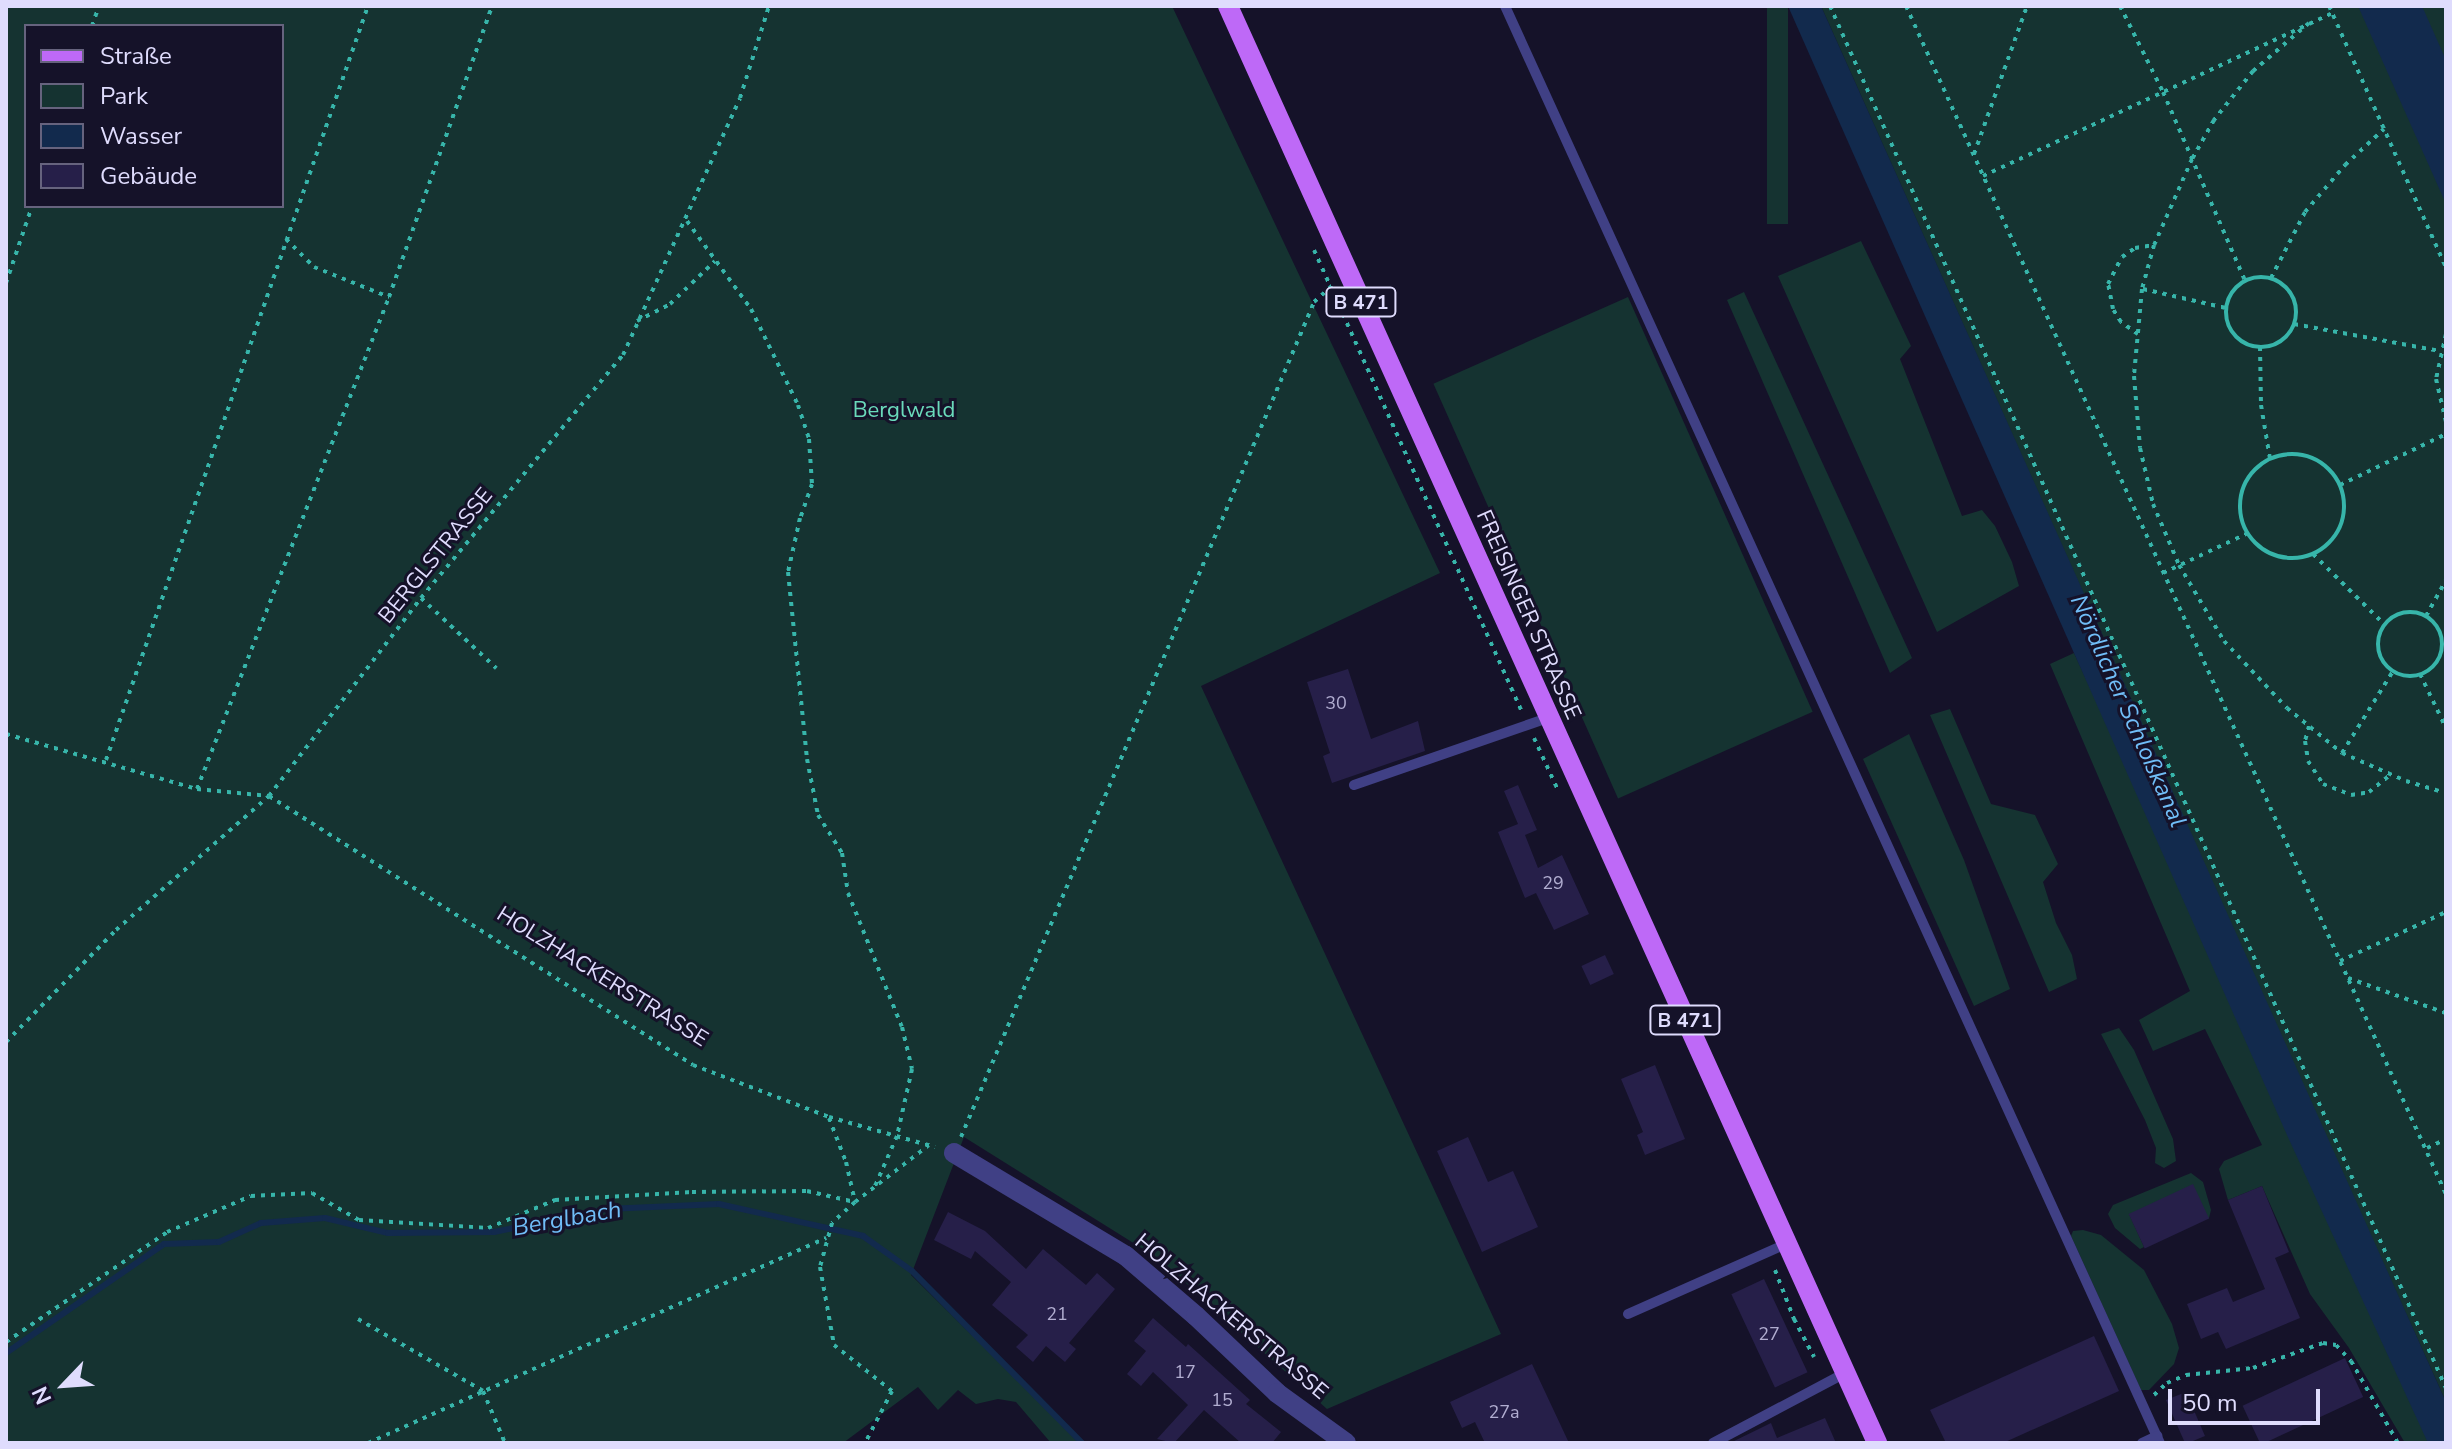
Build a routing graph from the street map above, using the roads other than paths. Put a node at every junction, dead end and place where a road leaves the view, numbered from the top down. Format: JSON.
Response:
{"nodes":[{"id":1,"x":1228,"y":6,"type":"edge"},
{"id":2,"x":1505,"y":6,"type":"edge"},
{"id":3,"x":1548,"y":718,"type":"junction"},
{"id":4,"x":1354,"y":785,"type":"dead end"},
{"id":5,"x":954,"y":1153,"type":"road end"},
{"id":6,"x":1786,"y":1244,"type":"junction"},
{"id":7,"x":1628,"y":1314,"type":"dead end"},
{"id":8,"x":1845,"y":1373,"type":"junction"},
{"id":9,"x":2159,"y":1440,"type":"edge"},
{"id":10,"x":1346,"y":1443,"type":"edge"},
{"id":11,"x":1713,"y":1443,"type":"edge"},
{"id":12,"x":1877,"y":1443,"type":"edge"},
{"id":13,"x":2142,"y":1443,"type":"edge"}],
"edges":[{"from":1,"to":3,"type":"main road","name":"FREISINGER STRASSE","number":"B 471"},
{"from":2,"to":9,"type":"lane"},
{"from":3,"to":4,"type":"lane"},
{"from":3,"to":6,"type":"main road","name":"FREISINGER STRASSE","number":"B 471"},
{"from":5,"to":10,"type":"street","name":"HOLZHACKERSTRASSE"},
{"from":6,"to":7,"type":"lane"},
{"from":6,"to":8,"type":"main road","name":"FREISINGER STRASSE","number":"B 471"},
{"from":8,"to":11,"type":"lane"},
{"from":8,"to":12,"type":"main road","name":"FREISINGER STRASSE","number":"B 471"},
{"from":9,"to":13,"type":"lane"}]}
